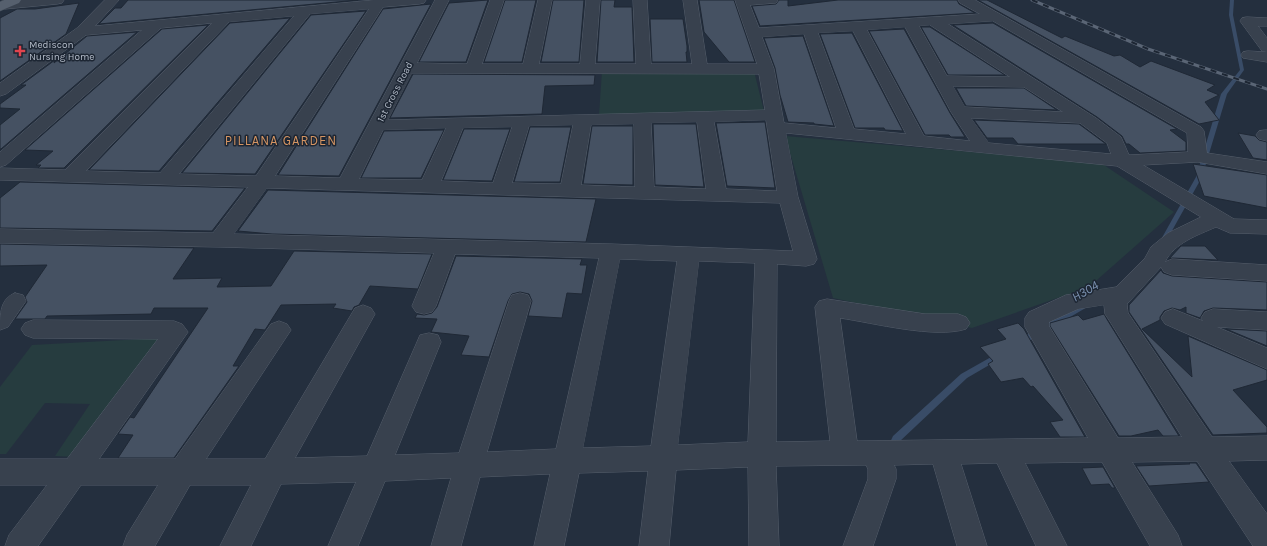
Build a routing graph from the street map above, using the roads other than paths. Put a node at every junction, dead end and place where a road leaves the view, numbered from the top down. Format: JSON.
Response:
{"nodes":[{"id":1,"x":57,"y":0,"type":"edge"},
{"id":2,"x":112,"y":0,"type":"edge"},
{"id":3,"x":419,"y":0,"type":"edge"},
{"id":4,"x":442,"y":0,"type":"edge"},
{"id":5,"x":497,"y":0,"type":"edge"},
{"id":6,"x":545,"y":0,"type":"edge"},
{"id":7,"x":593,"y":0,"type":"edge"},
{"id":8,"x":640,"y":0,"type":"edge"},
{"id":9,"x":690,"y":0,"type":"edge"},
{"id":10,"x":771,"y":0,"type":"edge"},
{"id":11,"x":965,"y":0,"type":"edge"},
{"id":12,"x":743,"y":1,"type":"edge"},
{"id":13,"x":380,"y":2,"type":"edge"},
{"id":14,"x":6,"y":4,"type":"edge"},
{"id":15,"x":306,"y":11,"type":"junction"},
{"id":16,"x":996,"y":17,"type":"junction"},
{"id":17,"x":225,"y":18,"type":"junction"},
{"id":18,"x":933,"y":21,"type":"junction"},
{"id":19,"x":1267,"y":22,"type":"edge"},
{"id":20,"x":910,"y":23,"type":"junction"},
{"id":21,"x":156,"y":25,"type":"junction"},
{"id":22,"x":858,"y":26,"type":"junction"},
{"id":23,"x":809,"y":29,"type":"junction"},
{"id":24,"x":82,"y":31,"type":"junction"},
{"id":25,"x":753,"y":33,"type":"junction"},
{"id":26,"x":1267,"y":48,"type":"edge"},
{"id":27,"x":1248,"y":55,"type":"dead end"},
{"id":28,"x":1267,"y":57,"type":"edge"},
{"id":29,"x":407,"y":68,"type":"junction"},
{"id":30,"x":473,"y":68,"type":"junction"},
{"id":31,"x":530,"y":68,"type":"junction"},
{"id":32,"x":587,"y":68,"type":"junction"},
{"id":33,"x":644,"y":69,"type":"junction"},
{"id":34,"x":700,"y":69,"type":"junction"},
{"id":35,"x":766,"y":69,"type":"junction"},
{"id":36,"x":0,"y":76,"type":"edge"},
{"id":37,"x":19,"y":77,"type":"junction"},
{"id":38,"x":942,"y":81,"type":"junction"},
{"id":39,"x":1027,"y":82,"type":"junction"},
{"id":40,"x":0,"y":91,"type":"edge"},
{"id":41,"x":959,"y":112,"type":"junction"},
{"id":42,"x":705,"y":117,"type":"junction"},
{"id":43,"x":1083,"y":118,"type":"junction"},
{"id":44,"x":642,"y":119,"type":"junction"},
{"id":45,"x":583,"y":120,"type":"junction"},
{"id":46,"x":522,"y":121,"type":"junction"},
{"id":47,"x":775,"y":121,"type":"junction"},
{"id":48,"x":456,"y":123,"type":"junction"},
{"id":49,"x":378,"y":125,"type":"junction"},
{"id":50,"x":847,"y":134,"type":"junction"},
{"id":51,"x":918,"y":141,"type":"junction"},
{"id":52,"x":983,"y":147,"type":"junction"},
{"id":53,"x":1204,"y":158,"type":"junction"},
{"id":54,"x":0,"y":161,"type":"edge"},
{"id":55,"x":1122,"y":161,"type":"junction"},
{"id":56,"x":1267,"y":168,"type":"edge"},
{"id":57,"x":0,"y":174,"type":"edge"},
{"id":58,"x":70,"y":176,"type":"junction"},
{"id":59,"x":165,"y":179,"type":"junction"},
{"id":60,"x":262,"y":182,"type":"junction"},
{"id":61,"x":347,"y":183,"type":"junction"},
{"id":62,"x":429,"y":186,"type":"junction"},
{"id":63,"x":501,"y":188,"type":"junction"},
{"id":64,"x":570,"y":190,"type":"junction"},
{"id":65,"x":645,"y":193,"type":"junction"},
{"id":66,"x":717,"y":195,"type":"junction"},
{"id":67,"x":788,"y":197,"type":"junction"},
{"id":68,"x":1217,"y":218,"type":"junction"},
{"id":69,"x":1267,"y":227,"type":"edge"},
{"id":70,"x":0,"y":236,"type":"edge"},
{"id":71,"x":220,"y":240,"type":"junction"},
{"id":72,"x":447,"y":246,"type":"junction"},
{"id":73,"x":611,"y":251,"type":"junction"},
{"id":74,"x":689,"y":254,"type":"junction"},
{"id":75,"x":766,"y":256,"type":"junction"},
{"id":76,"x":1172,"y":267,"type":"dead end"},
{"id":77,"x":1267,"y":273,"type":"edge"},
{"id":78,"x":1117,"y":295,"type":"junction"},
{"id":79,"x":15,"y":301,"type":"dead end"},
{"id":80,"x":520,"y":301,"type":"dead end"},
{"id":81,"x":424,"y":306,"type":"dead end"},
{"id":82,"x":363,"y":314,"type":"dead end"},
{"id":83,"x":1173,"y":318,"type":"dead end"},
{"id":84,"x":1212,"y":318,"type":"dead end"},
{"id":85,"x":0,"y":321,"type":"edge"},
{"id":86,"x":1267,"y":321,"type":"edge"},
{"id":87,"x":958,"y":324,"type":"dead end"},
{"id":88,"x":33,"y":329,"type":"dead end"},
{"id":89,"x":279,"y":330,"type":"dead end"},
{"id":90,"x":429,"y":342,"type":"dead end"},
{"id":91,"x":1267,"y":359,"type":"edge"},
{"id":92,"x":1204,"y":448,"type":"junction"},
{"id":93,"x":1267,"y":448,"type":"edge"},
{"id":94,"x":1110,"y":449,"type":"junction"},
{"id":95,"x":1005,"y":451,"type":"junction"},
{"id":96,"x":943,"y":452,"type":"junction"},
{"id":97,"x":845,"y":453,"type":"junction"},
{"id":98,"x":875,"y":453,"type":"junction"},
{"id":99,"x":762,"y":454,"type":"junction"},
{"id":100,"x":663,"y":458,"type":"junction"},
{"id":101,"x":566,"y":462,"type":"junction"},
{"id":102,"x":468,"y":465,"type":"junction"},
{"id":103,"x":376,"y":468,"type":"junction"},
{"id":104,"x":0,"y":472,"type":"edge"},
{"id":105,"x":182,"y":472,"type":"junction"},
{"id":106,"x":273,"y":472,"type":"junction"},
{"id":107,"x":74,"y":473,"type":"junction"},
{"id":108,"x":1267,"y":540,"type":"edge"},
{"id":109,"x":20,"y":546,"type":"edge"},
{"id":110,"x":138,"y":546,"type":"edge"},
{"id":111,"x":235,"y":546,"type":"edge"},
{"id":112,"x":343,"y":546,"type":"edge"},
{"id":113,"x":446,"y":546,"type":"edge"},
{"id":114,"x":549,"y":546,"type":"edge"},
{"id":115,"x":654,"y":546,"type":"edge"},
{"id":116,"x":764,"y":546,"type":"edge"},
{"id":117,"x":858,"y":546,"type":"edge"},
{"id":118,"x":972,"y":546,"type":"edge"},
{"id":119,"x":1052,"y":546,"type":"edge"},
{"id":120,"x":1167,"y":546,"type":"edge"}],
"edges":[{"from":1,"to":14,"type":"street"},
{"from":2,"to":24,"type":"street"},
{"from":3,"to":13,"type":"street"},
{"from":4,"to":29,"type":"street","name":"1st Cross Road"},
{"from":5,"to":30,"type":"street"},
{"from":6,"to":31,"type":"street"},
{"from":7,"to":32,"type":"street"},
{"from":8,"to":33,"type":"street"},
{"from":9,"to":34,"type":"street"},
{"from":10,"to":12,"type":"street"},
{"from":11,"to":16,"type":"street"},
{"from":12,"to":25,"type":"street"},
{"from":13,"to":15,"type":"street"},
{"from":13,"to":60,"type":"street"},
{"from":15,"to":17,"type":"street"},
{"from":15,"to":59,"type":"street"},
{"from":16,"to":18,"type":"street"},
{"from":16,"to":53,"type":"street"},
{"from":17,"to":21,"type":"street"},
{"from":17,"to":58,"type":"street"},
{"from":18,"to":20,"type":"street"},
{"from":18,"to":39,"type":"street"},
{"from":19,"to":26,"type":"street"},
{"from":20,"to":22,"type":"street"},
{"from":20,"to":38,"type":"street"},
{"from":21,"to":24,"type":"street"},
{"from":21,"to":54,"type":"street"},
{"from":22,"to":23,"type":"street"},
{"from":22,"to":51,"type":"street"},
{"from":23,"to":25,"type":"street"},
{"from":23,"to":50,"type":"street"},
{"from":24,"to":37,"type":"street"},
{"from":25,"to":35,"type":"street"},
{"from":27,"to":28,"type":"street"},
{"from":29,"to":30,"type":"street"},
{"from":29,"to":49,"type":"street","name":"1st Cross Road"},
{"from":30,"to":31,"type":"street"},
{"from":31,"to":32,"type":"street"},
{"from":32,"to":33,"type":"street"},
{"from":33,"to":34,"type":"street"},
{"from":34,"to":35,"type":"street"},
{"from":35,"to":47,"type":"street"},
{"from":36,"to":37,"type":"street"},
{"from":37,"to":40,"type":"street"},
{"from":38,"to":39,"type":"street"},
{"from":38,"to":41,"type":"street"},
{"from":39,"to":43,"type":"street"},
{"from":41,"to":43,"type":"street"},
{"from":41,"to":52,"type":"street"},
{"from":42,"to":44,"type":"street"},
{"from":42,"to":47,"type":"street"},
{"from":42,"to":66,"type":"street"},
{"from":43,"to":55,"type":"street"},
{"from":44,"to":45,"type":"street"},
{"from":44,"to":65,"type":"street"},
{"from":45,"to":46,"type":"street"},
{"from":45,"to":64,"type":"street"},
{"from":46,"to":48,"type":"street"},
{"from":46,"to":63,"type":"street"},
{"from":47,"to":50,"type":"street"},
{"from":47,"to":67,"type":"street"},
{"from":48,"to":49,"type":"street"},
{"from":48,"to":62,"type":"street"},
{"from":49,"to":61,"type":"street","name":"1st Cross Road"},
{"from":50,"to":51,"type":"street"},
{"from":51,"to":52,"type":"street"},
{"from":52,"to":55,"type":"street"},
{"from":53,"to":55,"type":"street"},
{"from":53,"to":56,"type":"street"},
{"from":55,"to":68,"type":"street"},
{"from":57,"to":58,"type":"street"},
{"from":58,"to":59,"type":"street"},
{"from":59,"to":60,"type":"street"},
{"from":60,"to":61,"type":"street"},
{"from":60,"to":71,"type":"street"},
{"from":61,"to":62,"type":"street"},
{"from":62,"to":63,"type":"street"},
{"from":63,"to":64,"type":"street"},
{"from":64,"to":65,"type":"street"},
{"from":65,"to":66,"type":"street"},
{"from":66,"to":67,"type":"street"},
{"from":67,"to":75,"type":"street"},
{"from":68,"to":69,"type":"street"},
{"from":68,"to":78,"type":"street"},
{"from":70,"to":71,"type":"street"},
{"from":71,"to":72,"type":"street"},
{"from":72,"to":73,"type":"street"},
{"from":72,"to":81,"type":"street"},
{"from":73,"to":74,"type":"street"},
{"from":73,"to":101,"type":"street"},
{"from":74,"to":75,"type":"street"},
{"from":74,"to":100,"type":"street"},
{"from":75,"to":99,"type":"street"},
{"from":76,"to":77,"type":"street"},
{"from":78,"to":92,"type":"street"},
{"from":78,"to":94,"type":"street"},
{"from":79,"to":85,"type":"street"},
{"from":80,"to":102,"type":"street"},
{"from":82,"to":106,"type":"street"},
{"from":83,"to":91,"type":"street"},
{"from":84,"to":86,"type":"street"},
{"from":87,"to":97,"type":"street"},
{"from":88,"to":107,"type":"street"},
{"from":89,"to":105,"type":"street"},
{"from":90,"to":103,"type":"street"},
{"from":92,"to":93,"type":"street"},
{"from":92,"to":94,"type":"street"},
{"from":92,"to":108,"type":"street"},
{"from":94,"to":95,"type":"street"},
{"from":94,"to":120,"type":"street"},
{"from":95,"to":96,"type":"street"},
{"from":95,"to":119,"type":"street"},
{"from":96,"to":98,"type":"street"},
{"from":96,"to":118,"type":"street"},
{"from":97,"to":98,"type":"street"},
{"from":97,"to":99,"type":"street"},
{"from":98,"to":117,"type":"street"},
{"from":99,"to":100,"type":"street"},
{"from":99,"to":116,"type":"street"},
{"from":100,"to":101,"type":"street"},
{"from":100,"to":115,"type":"street"},
{"from":101,"to":102,"type":"street"},
{"from":101,"to":114,"type":"street"},
{"from":102,"to":103,"type":"street"},
{"from":102,"to":113,"type":"street"},
{"from":103,"to":106,"type":"street"},
{"from":103,"to":112,"type":"street"},
{"from":104,"to":107,"type":"street"},
{"from":105,"to":106,"type":"street"},
{"from":105,"to":107,"type":"street"},
{"from":105,"to":110,"type":"street"},
{"from":106,"to":111,"type":"street"},
{"from":107,"to":109,"type":"street"}]}
